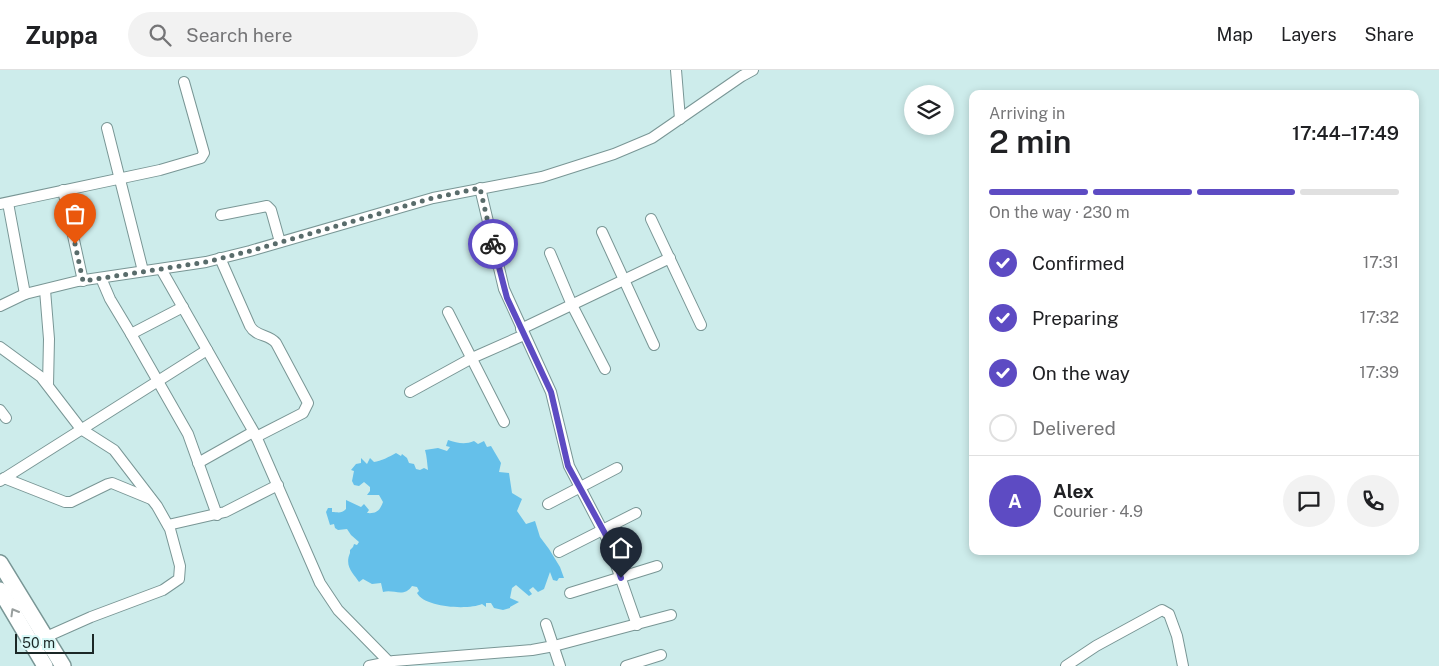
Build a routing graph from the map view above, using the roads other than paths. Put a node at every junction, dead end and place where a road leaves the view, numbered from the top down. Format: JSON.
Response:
{"nodes":[{"id":1,"x":676,"y":70,"type":"edge"},
{"id":2,"x":753,"y":70,"type":"edge"},
{"id":3,"x":184,"y":82,"type":"dead end"},
{"id":4,"x":680,"y":119,"type":"junction"},
{"id":5,"x":107,"y":128,"type":"dead end"},
{"id":6,"x":120,"y":177,"type":"junction"},
{"id":7,"x":480,"y":188,"type":"junction"},
{"id":8,"x":63,"y":190,"type":"junction"},
{"id":9,"x":4,"y":203,"type":"edge"},
{"id":10,"x":221,"y":215,"type":"dead end"},
{"id":11,"x":651,"y":219,"type":"dead end"},
{"id":12,"x":602,"y":232,"type":"dead end"},
{"id":13,"x":280,"y":242,"type":"junction"},
{"id":14,"x":550,"y":253,"type":"dead end"},
{"id":15,"x":220,"y":258,"type":"junction"},
{"id":16,"x":670,"y":258,"type":"junction"},
{"id":17,"x":161,"y":269,"type":"junction"},
{"id":18,"x":143,"y":272,"type":"junction"},
{"id":19,"x":102,"y":278,"type":"junction"},
{"id":20,"x":83,"y":281,"type":"junction"},
{"id":21,"x":623,"y":281,"type":"junction"},
{"id":22,"x":45,"y":290,"type":"junction"},
{"id":23,"x":25,"y":294,"type":"junction"},
{"id":24,"x":572,"y":305,"type":"junction"},
{"id":25,"x":0,"y":306,"type":"edge"},
{"id":26,"x":183,"y":307,"type":"junction"},
{"id":27,"x":448,"y":312,"type":"dead end"},
{"id":28,"x":701,"y":324,"type":"dead end"},
{"id":29,"x":523,"y":332,"type":"junction"},
{"id":30,"x":132,"y":334,"type":"junction"},
{"id":31,"x":654,"y":345,"type":"dead end"},
{"id":32,"x":0,"y":347,"type":"edge"},
{"id":33,"x":207,"y":350,"type":"junction"},
{"id":34,"x":472,"y":358,"type":"junction"},
{"id":35,"x":605,"y":369,"type":"dead end"},
{"id":36,"x":158,"y":381,"type":"junction"},
{"id":37,"x":48,"y":385,"type":"junction"},
{"id":38,"x":410,"y":392,"type":"dead end"},
{"id":39,"x":504,"y":422,"type":"dead end"},
{"id":40,"x":81,"y":429,"type":"junction"},
{"id":41,"x":254,"y":434,"type":"junction"},
{"id":42,"x":198,"y":463,"type":"junction"},
{"id":43,"x":617,"y":468,"type":"dead end"},
{"id":44,"x":2,"y":479,"type":"edge"},
{"id":45,"x":278,"y":485,"type":"junction"},
{"id":46,"x":580,"y":488,"type":"junction"},
{"id":47,"x":152,"y":500,"type":"junction"},
{"id":48,"x":548,"y":504,"type":"dead end"},
{"id":49,"x":636,"y":513,"type":"dead end"},
{"id":50,"x":217,"y":515,"type":"junction"},
{"id":51,"x":168,"y":525,"type":"junction"},
{"id":52,"x":602,"y":529,"type":"junction"},
{"id":53,"x":559,"y":552,"type":"dead end"},
{"id":54,"x":0,"y":563,"type":"edge"},
{"id":55,"x":657,"y":566,"type":"dead end"},
{"id":56,"x":621,"y":578,"type":"junction"},
{"id":57,"x":0,"y":590,"type":"edge"},
{"id":58,"x":570,"y":593,"type":"dead end"},
{"id":59,"x":671,"y":615,"type":"dead end"},
{"id":60,"x":546,"y":624,"type":"dead end"},
{"id":61,"x":636,"y":625,"type":"junction"},
{"id":62,"x":46,"y":637,"type":"junction"},
{"id":63,"x":554,"y":646,"type":"junction"},
{"id":64,"x":661,"y":656,"type":"dead end"},
{"id":65,"x":393,"y":663,"type":"edge"},
{"id":66,"x":45,"y":666,"type":"edge"},
{"id":67,"x":63,"y":666,"type":"edge"},
{"id":68,"x":369,"y":666,"type":"edge"},
{"id":69,"x":560,"y":666,"type":"edge"},
{"id":70,"x":626,"y":666,"type":"edge"},
{"id":71,"x":1066,"y":666,"type":"edge"},
{"id":72,"x":1183,"y":666,"type":"edge"}],
"edges":[{"from":1,"to":4,"type":"street"},
{"from":2,"to":4,"type":"street"},
{"from":3,"to":6,"type":"street"},
{"from":4,"to":7,"type":"street"},
{"from":5,"to":6,"type":"street"},
{"from":6,"to":8,"type":"street"},
{"from":6,"to":18,"type":"street"},
{"from":7,"to":13,"type":"street"},
{"from":7,"to":29,"type":"street"},
{"from":8,"to":9,"type":"street"},
{"from":8,"to":20,"type":"street"},
{"from":9,"to":23,"type":"street"},
{"from":10,"to":13,"type":"street"},
{"from":11,"to":16,"type":"street"},
{"from":12,"to":21,"type":"street"},
{"from":13,"to":15,"type":"street"},
{"from":14,"to":24,"type":"street"},
{"from":15,"to":17,"type":"street"},
{"from":15,"to":41,"type":"street"},
{"from":16,"to":21,"type":"street"},
{"from":16,"to":28,"type":"street"},
{"from":17,"to":18,"type":"street"},
{"from":17,"to":26,"type":"street"},
{"from":18,"to":19,"type":"street"},
{"from":19,"to":20,"type":"street"},
{"from":19,"to":30,"type":"street"},
{"from":20,"to":22,"type":"street"},
{"from":21,"to":24,"type":"street"},
{"from":21,"to":31,"type":"street"},
{"from":22,"to":23,"type":"street"},
{"from":22,"to":37,"type":"street"},
{"from":23,"to":25,"type":"street"},
{"from":24,"to":29,"type":"street"},
{"from":24,"to":35,"type":"street"},
{"from":26,"to":30,"type":"street"},
{"from":26,"to":33,"type":"street"},
{"from":27,"to":34,"type":"street"},
{"from":29,"to":34,"type":"street"},
{"from":29,"to":46,"type":"street"},
{"from":30,"to":36,"type":"street"},
{"from":32,"to":37,"type":"street"},
{"from":33,"to":36,"type":"street"},
{"from":33,"to":41,"type":"street"},
{"from":34,"to":38,"type":"street"},
{"from":34,"to":39,"type":"street"},
{"from":36,"to":40,"type":"street"},
{"from":36,"to":42,"type":"street"},
{"from":37,"to":40,"type":"street"},
{"from":40,"to":44,"type":"street"},
{"from":40,"to":47,"type":"street"},
{"from":41,"to":42,"type":"street"},
{"from":41,"to":45,"type":"street"},
{"from":42,"to":50,"type":"street"},
{"from":43,"to":46,"type":"street"},
{"from":44,"to":47,"type":"street"},
{"from":45,"to":50,"type":"street"},
{"from":45,"to":65,"type":"street"},
{"from":46,"to":48,"type":"street"},
{"from":46,"to":52,"type":"street"},
{"from":47,"to":51,"type":"street"},
{"from":49,"to":52,"type":"street"},
{"from":50,"to":51,"type":"street"},
{"from":51,"to":62,"type":"street"},
{"from":52,"to":53,"type":"street"},
{"from":52,"to":56,"type":"street"},
{"from":54,"to":62,"type":"main road"},
{"from":55,"to":56,"type":"street"},
{"from":56,"to":58,"type":"street"},
{"from":56,"to":61,"type":"street"},
{"from":66,"to":57,"type":"main road","one_way":true},
{"from":59,"to":61,"type":"street"},
{"from":60,"to":63,"type":"street"},
{"from":61,"to":63,"type":"street"},
{"from":62,"to":67,"type":"main road"},
{"from":63,"to":65,"type":"street"},
{"from":63,"to":69,"type":"street"},
{"from":64,"to":70,"type":"street"},
{"from":65,"to":68,"type":"street"},
{"from":71,"to":72,"type":"street"}]}
